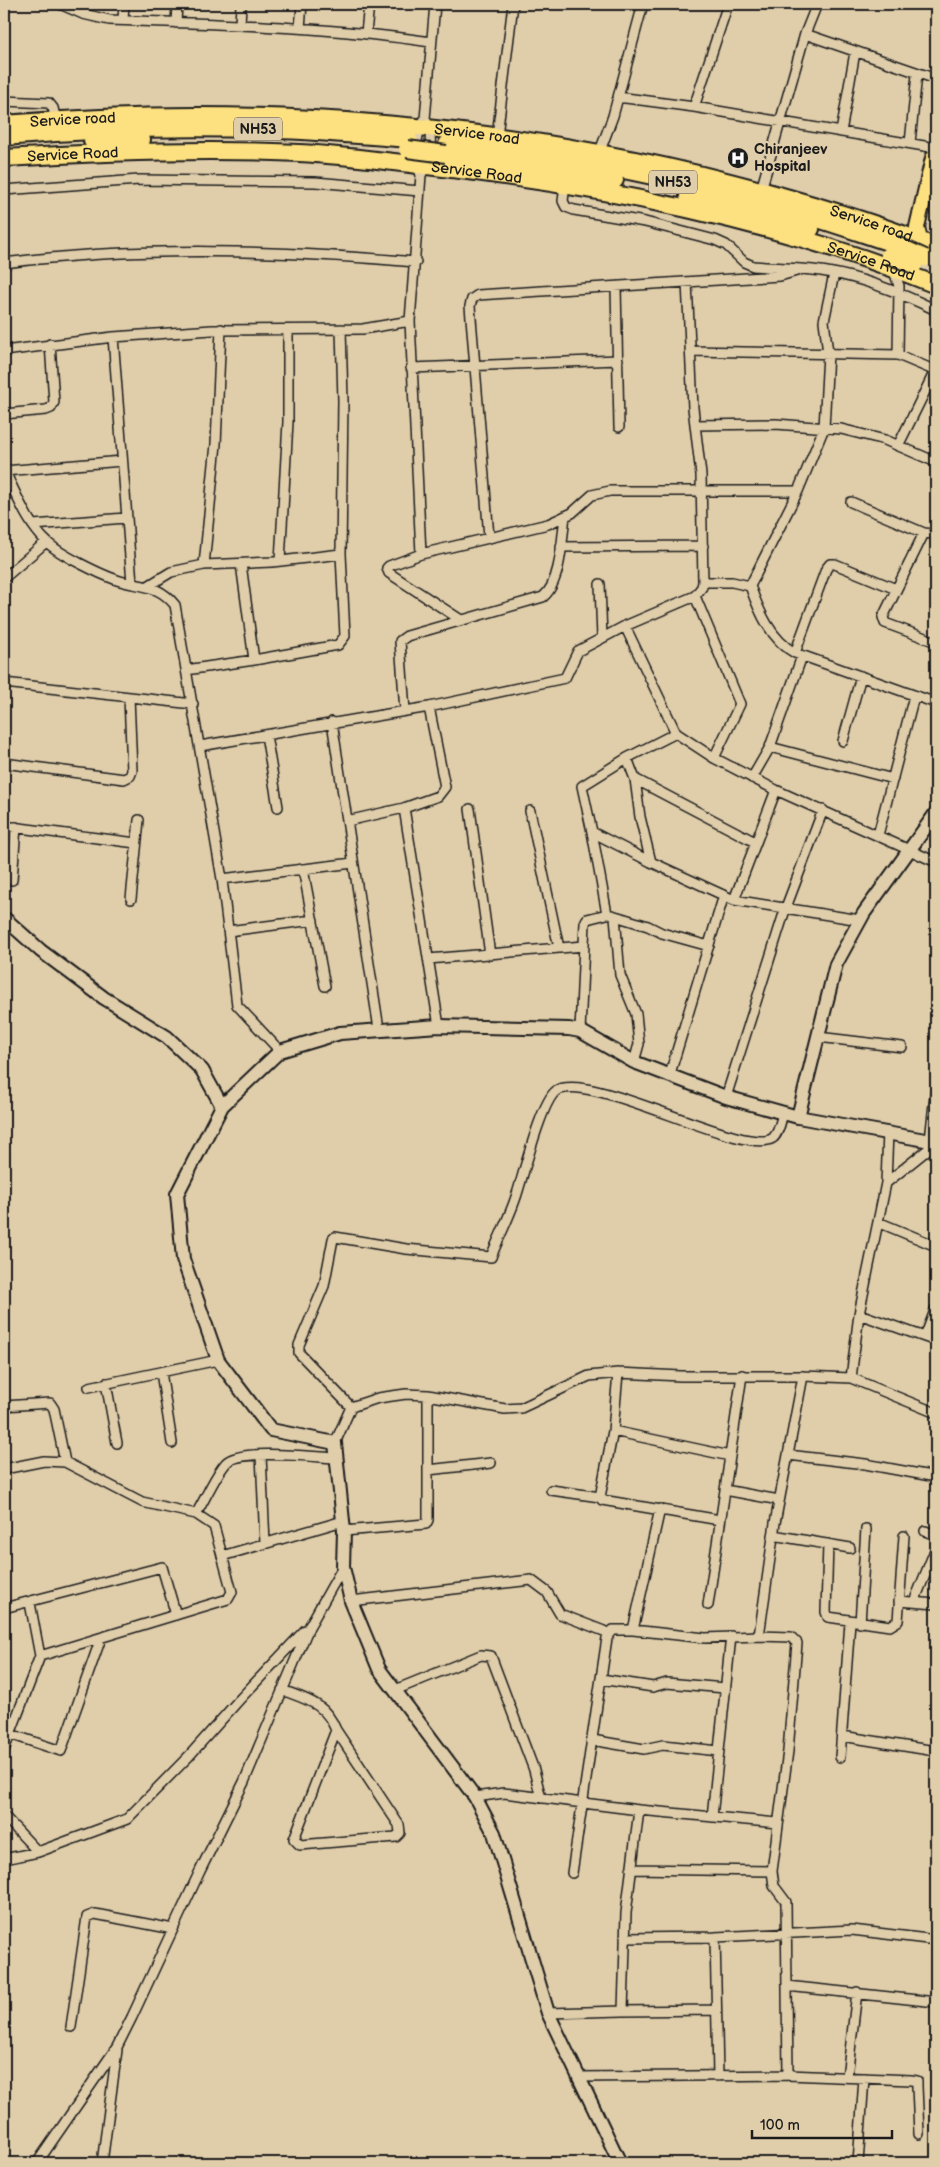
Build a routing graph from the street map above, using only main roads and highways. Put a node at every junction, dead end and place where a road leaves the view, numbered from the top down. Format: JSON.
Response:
{"nodes":[{"id":1,"x":4,"y":124,"type":"edge"},
{"id":2,"x":418,"y":132,"type":"junction"},
{"id":3,"x":4,"y":137,"type":"edge"},
{"id":4,"x":4,"y":148,"type":"edge"},
{"id":5,"x":936,"y":154,"type":"edge"},
{"id":6,"x":4,"y":158,"type":"edge"},
{"id":7,"x":912,"y":255,"type":"edge"},
{"id":8,"x":936,"y":274,"type":"edge"},
{"id":9,"x":936,"y":285,"type":"edge"}],
"edges":[{"from":1,"to":2,"type":"highway","name":"Service road"},
{"from":2,"to":3,"type":"highway","number":"NH53"},
{"from":2,"to":4,"type":"highway","number":"NH53"},
{"from":2,"to":7,"type":"highway","number":"NH53","bridge":true},
{"from":2,"to":7,"type":"highway","name":"Service road"},
{"from":5,"to":7,"type":"main road"},
{"from":6,"to":7,"type":"highway","name":"Service Road"},
{"from":7,"to":8,"type":"highway","number":"NH53"},
{"from":7,"to":9,"type":"highway","name":"Service Road"}]}
